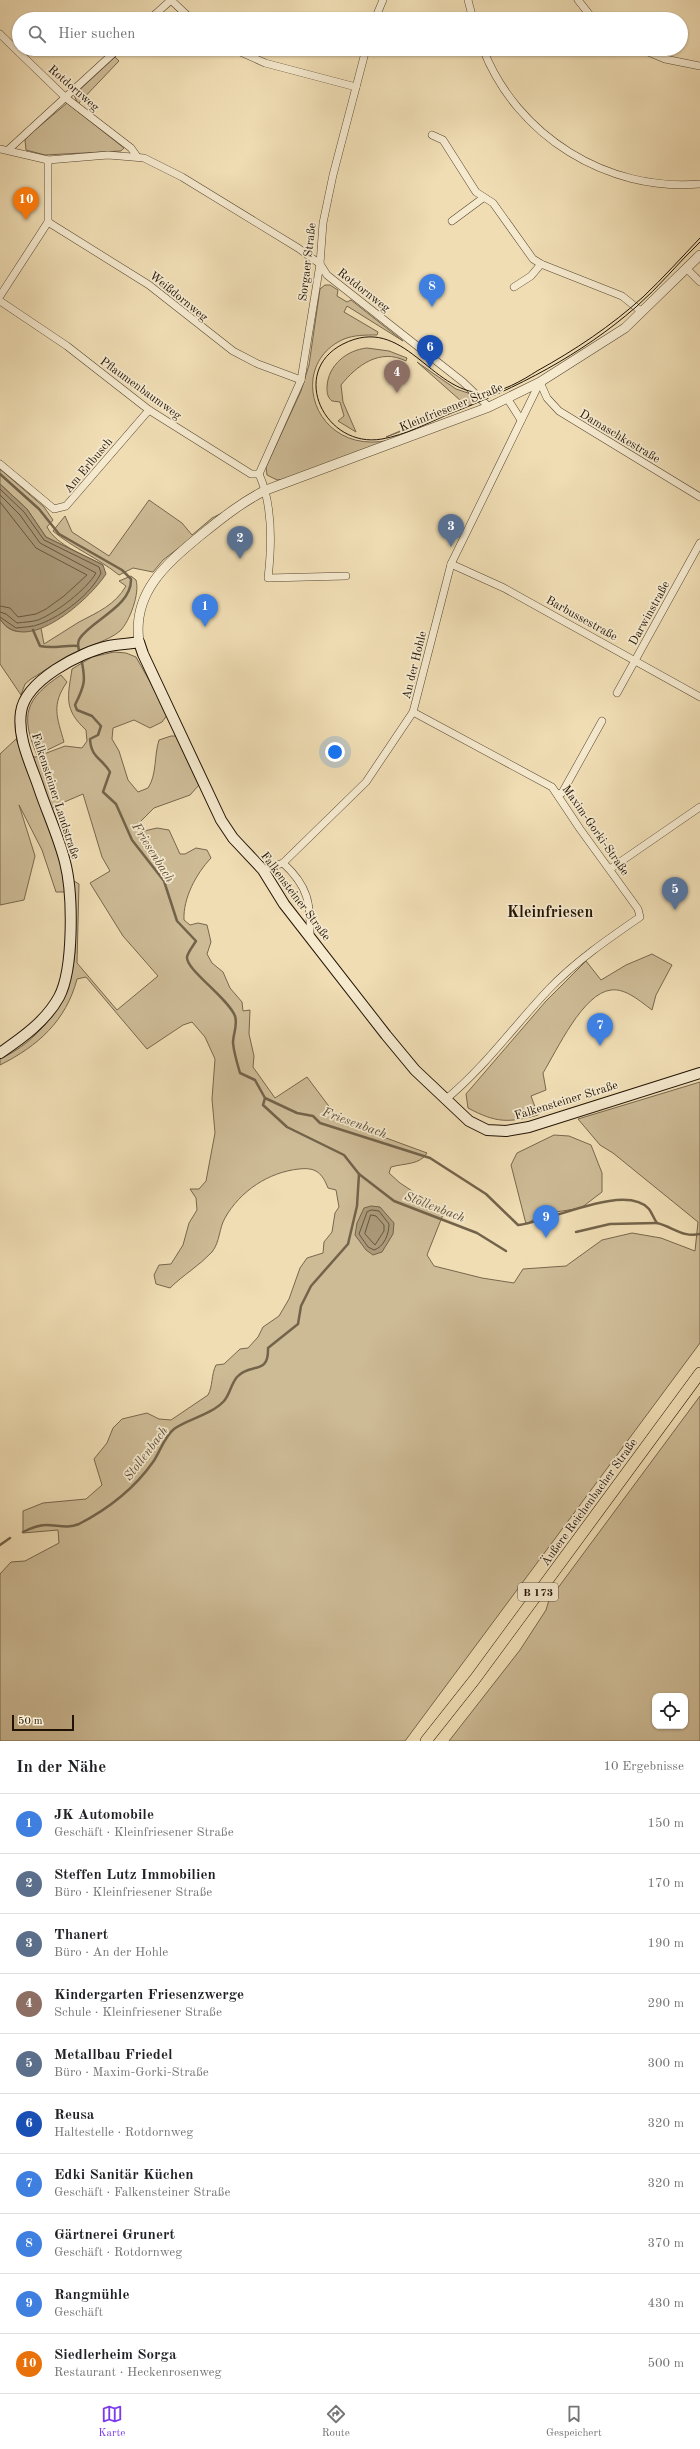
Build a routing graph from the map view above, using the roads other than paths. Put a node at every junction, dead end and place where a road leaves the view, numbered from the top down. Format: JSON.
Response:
{"nodes":[{"id":1,"x":171,"y":0,"type":"edge"},
{"id":2,"x":383,"y":0,"type":"edge"},
{"id":3,"x":468,"y":0,"type":"edge"},
{"id":4,"x":578,"y":0,"type":"edge"},
{"id":5,"x":158,"y":12,"type":"edge"},
{"id":6,"x":184,"y":12,"type":"edge"},
{"id":7,"x":378,"y":12,"type":"edge"},
{"id":8,"x":471,"y":12,"type":"edge"},
{"id":9,"x":587,"y":12,"type":"edge"},
{"id":10,"x":0,"y":34,"type":"edge"},
{"id":11,"x":12,"y":46,"type":"edge"},
{"id":12,"x":23,"y":56,"type":"edge"},
{"id":13,"x":111,"y":56,"type":"edge"},
{"id":14,"x":248,"y":56,"type":"edge"},
{"id":15,"x":364,"y":56,"type":"edge"},
{"id":16,"x":486,"y":56,"type":"edge"},
{"id":17,"x":658,"y":56,"type":"edge"},
{"id":18,"x":700,"y":66,"type":"edge"},
{"id":19,"x":356,"y":87,"type":"junction"},
{"id":20,"x":66,"y":98,"type":"junction"},
{"id":21,"x":432,"y":135,"type":"dead end"},
{"id":22,"x":0,"y":149,"type":"edge"},
{"id":23,"x":8,"y":150,"type":"junction"},
{"id":24,"x":136,"y":156,"type":"junction"},
{"id":25,"x":48,"y":160,"type":"junction"},
{"id":26,"x":700,"y":184,"type":"edge"},
{"id":27,"x":483,"y":198,"type":"junction"},
{"id":28,"x":452,"y":221,"type":"dead end"},
{"id":29,"x":48,"y":222,"type":"junction"},
{"id":30,"x":700,"y":255,"type":"edge"},
{"id":31,"x":320,"y":264,"type":"junction"},
{"id":32,"x":541,"y":264,"type":"junction"},
{"id":33,"x":687,"y":269,"type":"junction"},
{"id":34,"x":700,"y":282,"type":"edge"},
{"id":35,"x":514,"y":287,"type":"dead end"},
{"id":36,"x":0,"y":296,"type":"edge"},
{"id":37,"x":0,"y":301,"type":"edge"},
{"id":38,"x":642,"y":312,"type":"junction"},
{"id":39,"x":301,"y":380,"type":"junction"},
{"id":40,"x":540,"y":382,"type":"junction"},
{"id":41,"x":507,"y":398,"type":"junction"},
{"id":42,"x":489,"y":407,"type":"junction"},
{"id":43,"x":149,"y":410,"type":"junction"},
{"id":44,"x":521,"y":420,"type":"junction"},
{"id":45,"x":0,"y":464,"type":"edge"},
{"id":46,"x":259,"y":474,"type":"junction"},
{"id":47,"x":266,"y":490,"type":"junction"},
{"id":48,"x":700,"y":497,"type":"edge"},
{"id":49,"x":700,"y":543,"type":"edge"},
{"id":50,"x":451,"y":564,"type":"junction"},
{"id":51,"x":346,"y":576,"type":"dead end"},
{"id":52,"x":139,"y":642,"type":"junction"},
{"id":53,"x":635,"y":660,"type":"junction"},
{"id":54,"x":617,"y":693,"type":"dead end"},
{"id":55,"x":700,"y":697,"type":"edge"},
{"id":56,"x":413,"y":712,"type":"junction"},
{"id":57,"x":602,"y":721,"type":"dead end"},
{"id":58,"x":558,"y":794,"type":"junction"},
{"id":59,"x":700,"y":807,"type":"edge"},
{"id":60,"x":283,"y":863,"type":"junction"},
{"id":61,"x":610,"y":869,"type":"junction"},
{"id":62,"x":263,"y":870,"type":"junction"},
{"id":63,"x":310,"y":936,"type":"junction"},
{"id":64,"x":0,"y":1053,"type":"edge"},
{"id":65,"x":700,"y":1073,"type":"edge"},
{"id":66,"x":445,"y":1100,"type":"junction"},
{"id":67,"x":700,"y":1373,"type":"edge"},
{"id":68,"x":426,"y":1741,"type":"edge"}],
"edges":[{"from":1,"to":5,"type":"street"},
{"from":1,"to":6,"type":"street"},
{"from":2,"to":7,"type":"street"},
{"from":3,"to":8,"type":"street"},
{"from":4,"to":9,"type":"street"},
{"from":10,"to":11,"type":"street","name":"Rotdornweg"},
{"from":12,"to":20,"type":"street","name":"Rotdornweg"},
{"from":13,"to":20,"type":"street"},
{"from":14,"to":19,"type":"street"},
{"from":15,"to":19,"type":"street","name":"Sorgaer Straße"},
{"from":16,"to":26,"type":"street"},
{"from":17,"to":18,"type":"street"},
{"from":19,"to":31,"type":"street","name":"Sorgaer Straße"},
{"from":20,"to":23,"type":"street"},
{"from":20,"to":24,"type":"street","name":"Rotdornweg"},
{"from":21,"to":27,"type":"street"},
{"from":22,"to":23,"type":"street","name":"Rotdornweg"},
{"from":23,"to":25,"type":"street","name":"Rotdornweg"},
{"from":24,"to":25,"type":"street","name":"Rotdornweg"},
{"from":24,"to":31,"type":"street","name":"Rotdornweg"},
{"from":25,"to":29,"type":"street"},
{"from":27,"to":28,"type":"street"},
{"from":27,"to":32,"type":"street"},
{"from":29,"to":36,"type":"street"},
{"from":29,"to":39,"type":"street","name":"Weißdornweg"},
{"from":30,"to":33,"type":"street","name":"Kleinfriesener Straße"},
{"from":31,"to":39,"type":"street","name":"Sorgaer Straße"},
{"from":31,"to":42,"type":"street","name":"Rotdornweg"},
{"from":32,"to":35,"type":"street"},
{"from":32,"to":38,"type":"street"},
{"from":33,"to":34,"type":"street"},
{"from":33,"to":38,"type":"street","name":"Kleinfriesener Straße"},
{"from":37,"to":43,"type":"street","name":"Pflaumenbaumweg"},
{"from":38,"to":40,"type":"street","name":"Kleinfriesener Straße"},
{"from":39,"to":46,"type":"street","name":"Sorgaer Straße"},
{"from":40,"to":41,"type":"street","name":"Kleinfriesener Straße"},
{"from":40,"to":44,"type":"street","name":"An der Hohle"},
{"from":40,"to":48,"type":"street","name":"Damaschkestraße"},
{"from":41,"to":42,"type":"street","name":"Kleinfriesener Straße"},
{"from":41,"to":44,"type":"street"},
{"from":42,"to":47,"type":"street","name":"Kleinfriesener Straße"},
{"from":43,"to":45,"type":"street","name":"Am Erlbusch"},
{"from":43,"to":46,"type":"street","name":"Pflaumenbaumweg"},
{"from":44,"to":50,"type":"street","name":"An der Hohle"},
{"from":46,"to":47,"type":"street"},
{"from":47,"to":51,"type":"street"},
{"from":47,"to":52,"type":"street","name":"Kleinfriesener Straße"},
{"from":49,"to":53,"type":"street","name":"Darwinstraße"},
{"from":50,"to":53,"type":"street","name":"Barbussestraße"},
{"from":50,"to":56,"type":"street","name":"An der Hohle"},
{"from":52,"to":62,"type":"main road","name":"Falkensteiner Straße"},
{"from":52,"to":64,"type":"main road","name":"Falkensteiner Landstraße"},
{"from":53,"to":54,"type":"street","name":"Darwinstraße"},
{"from":53,"to":55,"type":"street","name":"Barbussestraße"},
{"from":56,"to":58,"type":"street","name":"Maxim-Gorki-Straße"},
{"from":56,"to":60,"type":"street","name":"An der Hohle"},
{"from":57,"to":58,"type":"street"},
{"from":58,"to":61,"type":"street","name":"Maxim-Gorki-Straße"},
{"from":59,"to":61,"type":"street"},
{"from":60,"to":62,"type":"street","name":"An der Hohle"},
{"from":60,"to":63,"type":"street"},
{"from":61,"to":66,"type":"street","name":"Maxim-Gorki-Straße"},
{"from":62,"to":63,"type":"main road","name":"Falkensteiner Straße"},
{"from":63,"to":66,"type":"main road","name":"Falkensteiner Straße"},
{"from":65,"to":66,"type":"main road","name":"Falkensteiner Straße"},
{"from":67,"to":68,"type":"main road","name":"Äußere Reichenbacher Straße","number":"B 173"}]}
